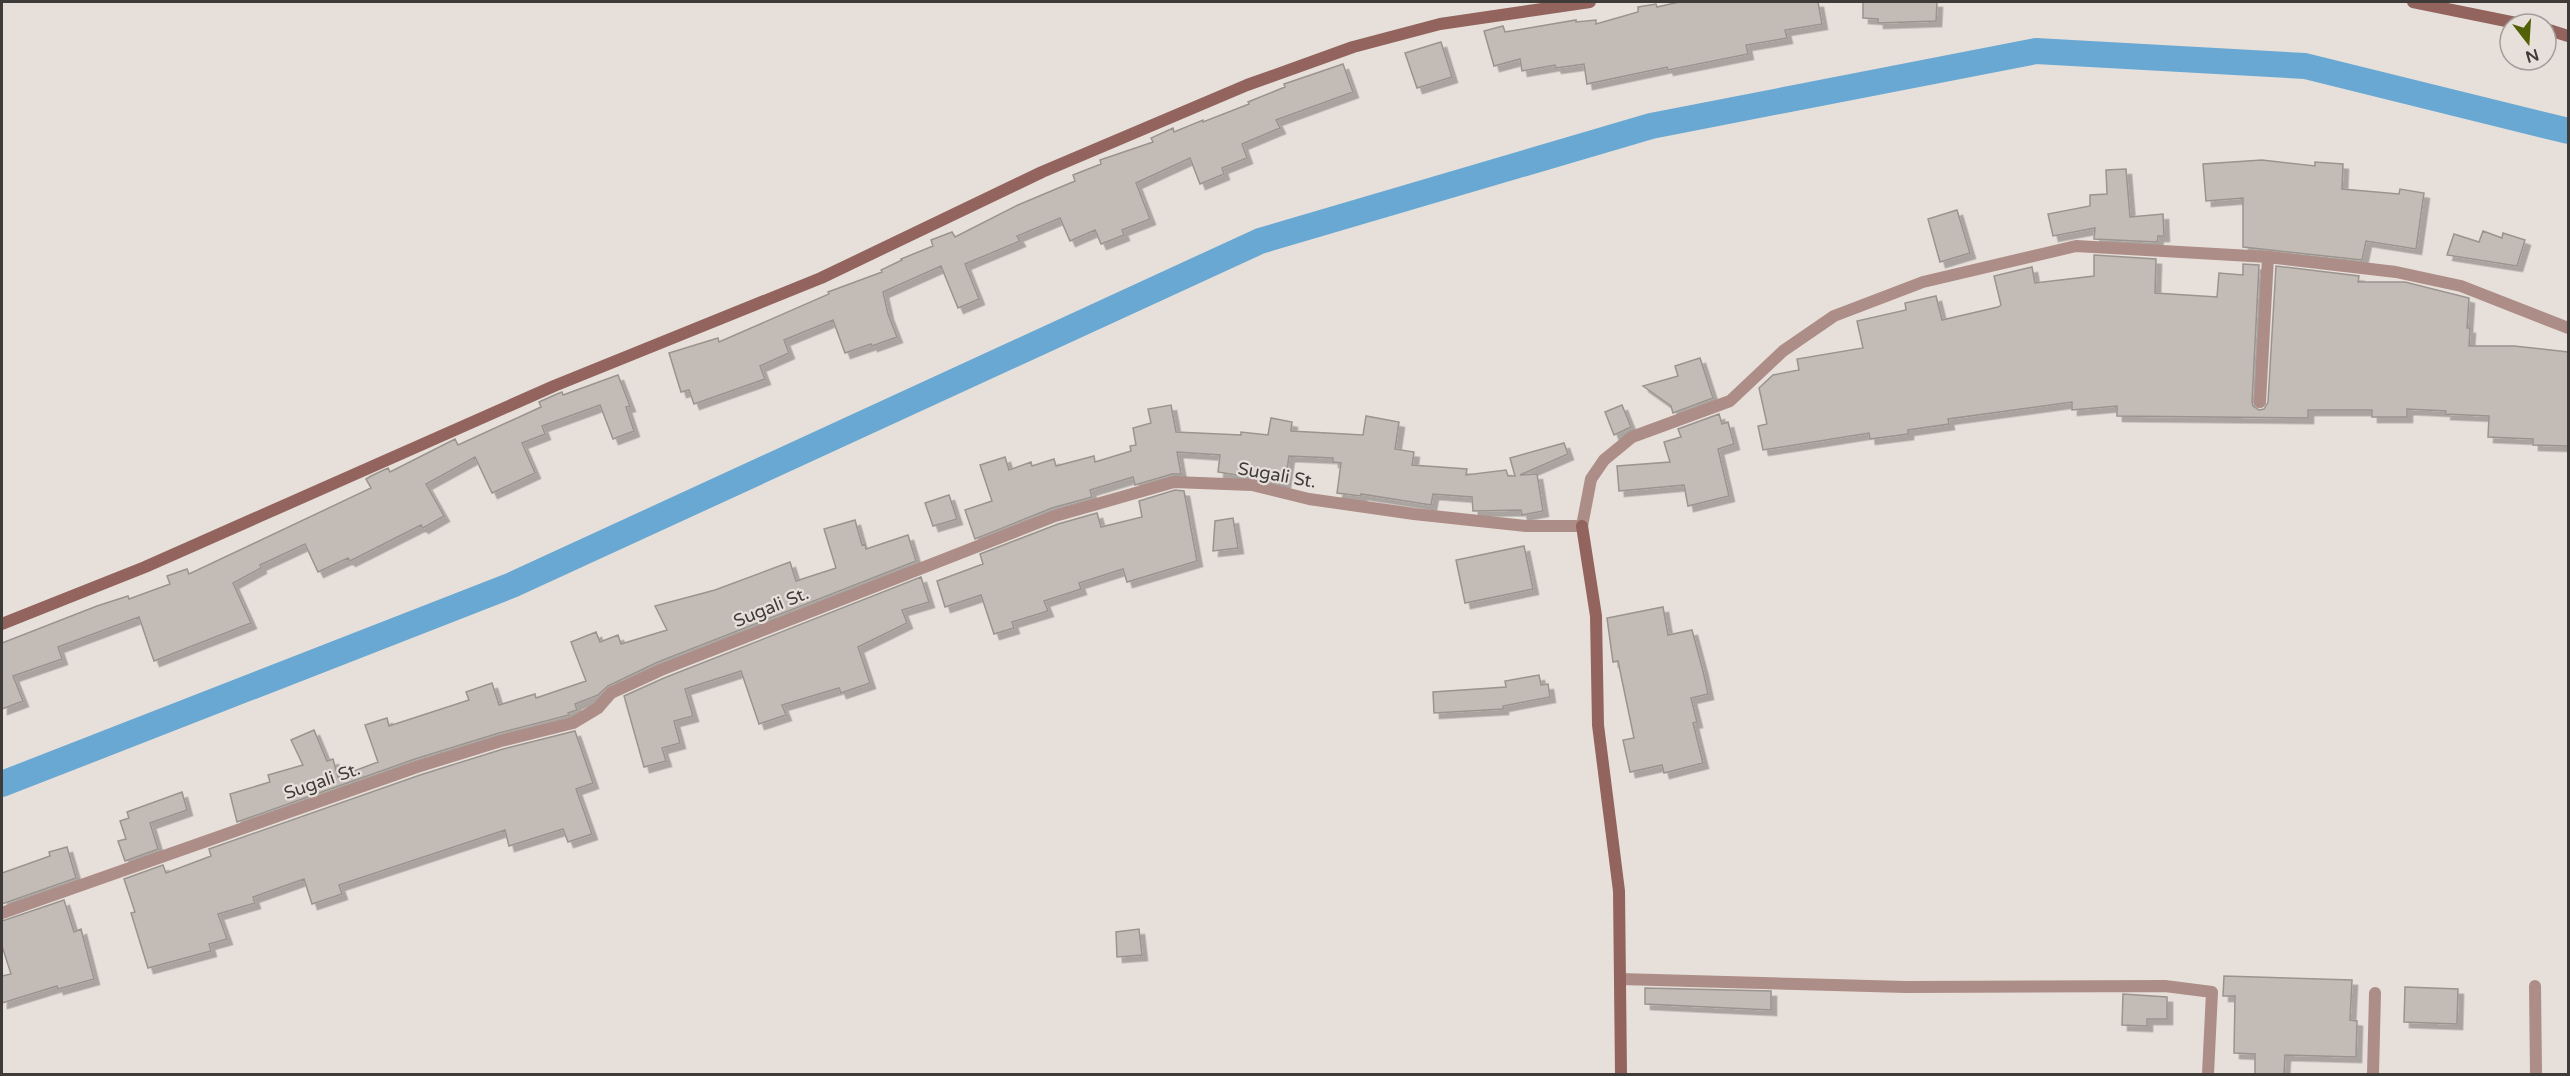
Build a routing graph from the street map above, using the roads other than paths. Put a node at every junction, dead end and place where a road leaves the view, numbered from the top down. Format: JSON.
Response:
{"nodes":[{"id":1,"x":1590,"y":2,"type":"edge"},
{"id":2,"x":2413,"y":2,"type":"edge"},
{"id":3,"x":2498,"y":19,"type":"edge"},
{"id":4,"x":2268,"y":257,"type":"junction"},
{"id":5,"x":2568,"y":328,"type":"edge"},
{"id":6,"x":2260,"y":402,"type":"dead end"},
{"id":7,"x":1582,"y":526,"type":"junction"},
{"id":8,"x":2,"y":624,"type":"edge"},
{"id":9,"x":2,"y":913,"type":"edge"},
{"id":10,"x":1620,"y":979,"type":"junction"},
{"id":11,"x":2535,"y":986,"type":"dead end"},
{"id":12,"x":2375,"y":993,"type":"dead end"},
{"id":13,"x":1621,"y":1074,"type":"edge"},
{"id":14,"x":2208,"y":1074,"type":"edge"},
{"id":15,"x":2373,"y":1074,"type":"edge"},
{"id":16,"x":2536,"y":1074,"type":"edge"}],
"edges":[{"from":1,"to":8,"type":"street"},
{"from":2,"to":3,"type":"street"},
{"from":4,"to":5,"type":"street"},
{"from":4,"to":6,"type":"street"},
{"from":4,"to":7,"type":"street"},
{"from":7,"to":9,"type":"street","name":"Sugali St."},
{"from":7,"to":10,"type":"street"},
{"from":10,"to":13,"type":"street"},
{"from":10,"to":14,"type":"street"},
{"from":11,"to":16,"type":"street"},
{"from":12,"to":15,"type":"street"}]}
